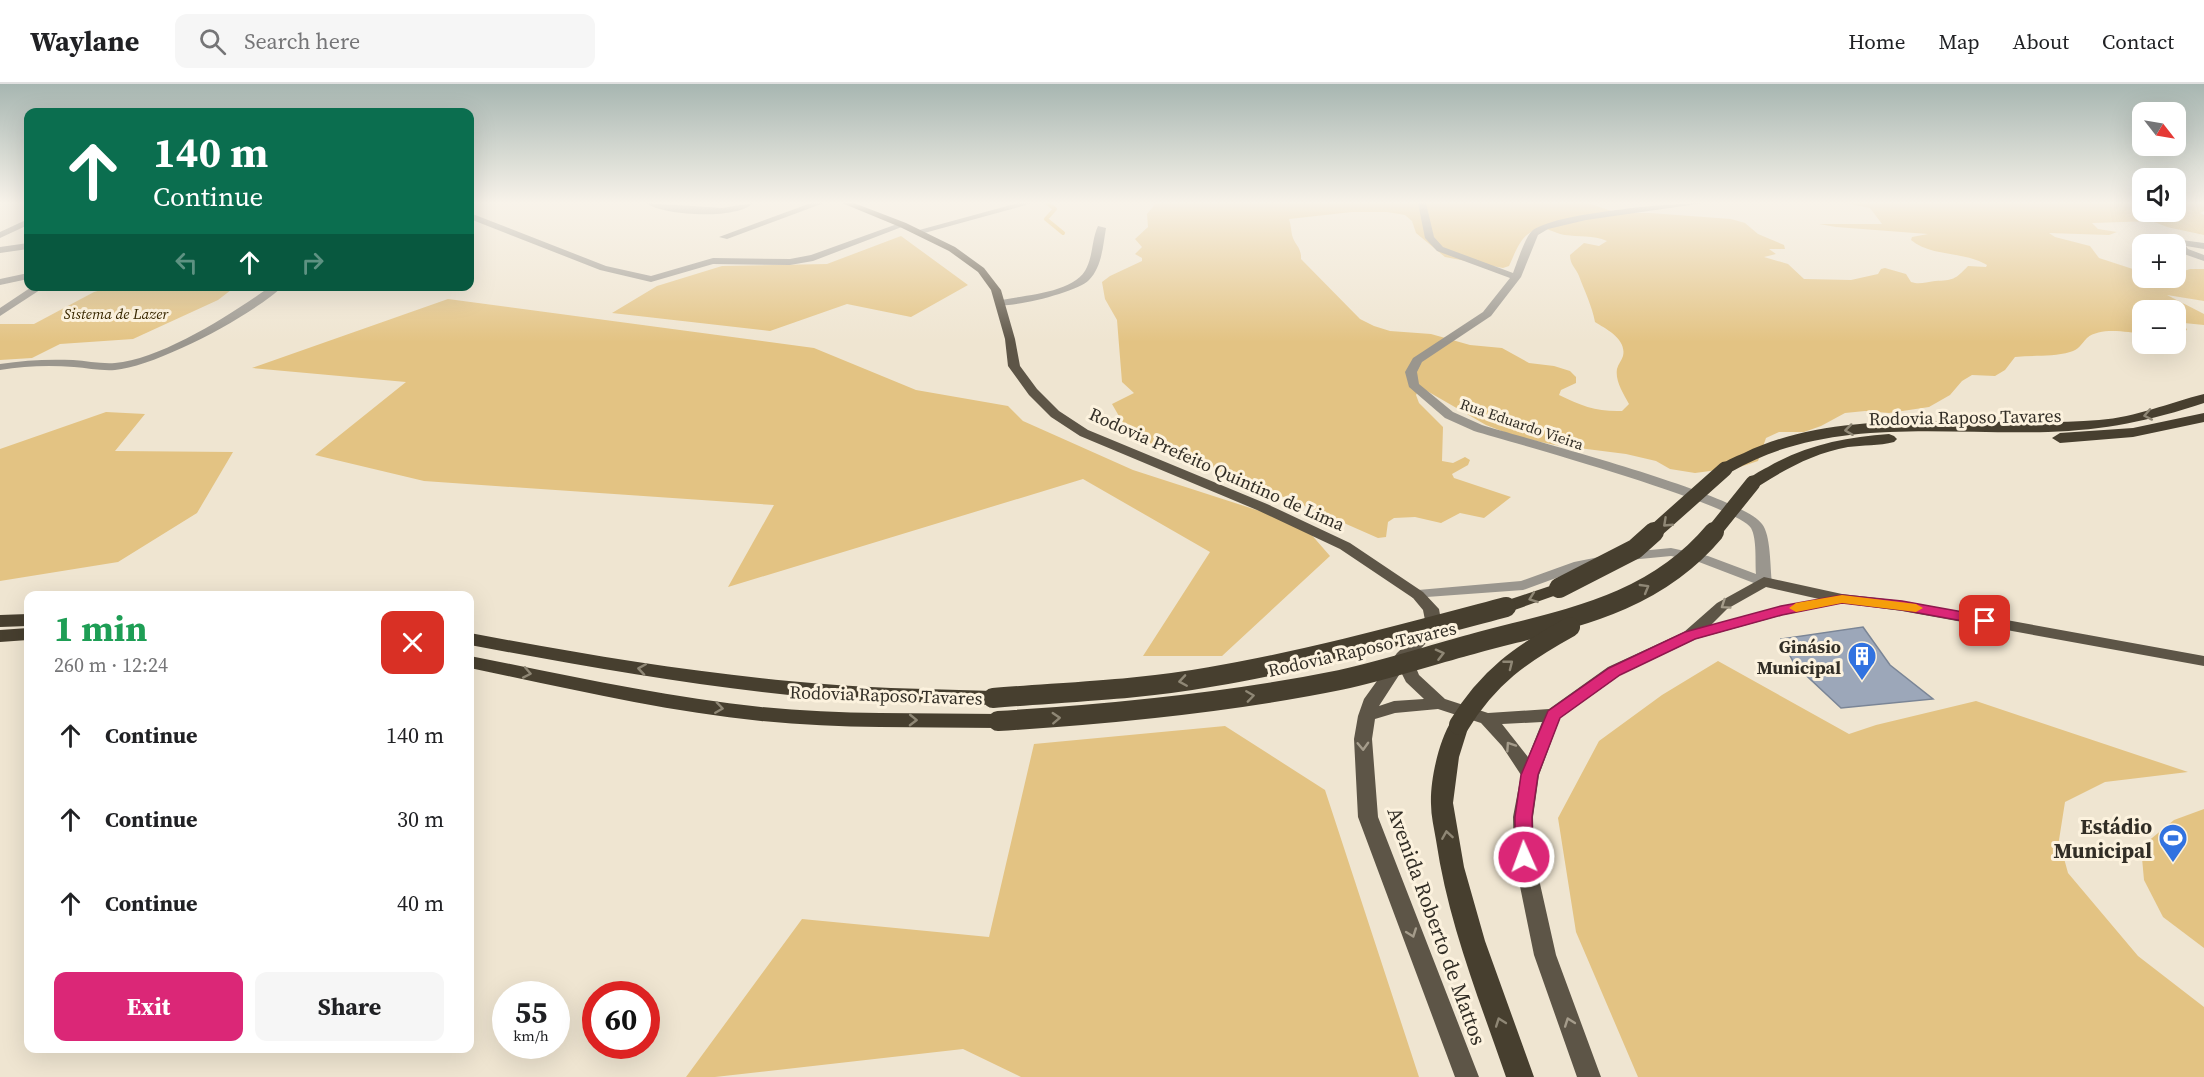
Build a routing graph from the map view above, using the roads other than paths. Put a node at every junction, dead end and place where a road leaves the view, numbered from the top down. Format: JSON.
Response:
{"nodes":[{"id":1,"x":555,"y":249,"type":"edge"},
{"id":2,"x":837,"y":249,"type":"edge"},
{"id":3,"x":952,"y":249,"type":"edge"},
{"id":4,"x":1096,"y":249,"type":"edge"},
{"id":5,"x":1441,"y":249,"type":"edge"},
{"id":6,"x":1527,"y":249,"type":"edge"},
{"id":7,"x":2182,"y":249,"type":"edge"},
{"id":8,"x":2204,"y":258,"type":"edge"},
{"id":9,"x":24,"y":277,"type":"edge"},
{"id":10,"x":1516,"y":277,"type":"junction"},
{"id":11,"x":0,"y":282,"type":"edge"},
{"id":12,"x":34,"y":291,"type":"edge"},
{"id":13,"x":272,"y":291,"type":"edge"},
{"id":14,"x":1000,"y":303,"type":"junction"},
{"id":15,"x":0,"y":313,"type":"edge"},
{"id":16,"x":0,"y":367,"type":"edge"},
{"id":17,"x":2204,"y":398,"type":"edge"},
{"id":18,"x":2204,"y":417,"type":"edge"},
{"id":19,"x":1764,"y":582,"type":"junction"},
{"id":20,"x":1418,"y":595,"type":"junction"},
{"id":21,"x":1842,"y":599,"type":"junction"},
{"id":22,"x":1606,"y":608,"type":"junction"},
{"id":23,"x":24,"y":620,"type":"edge"},
{"id":24,"x":0,"y":621,"type":"edge"},
{"id":25,"x":1434,"y":626,"type":"joint"},
{"id":26,"x":24,"y":634,"type":"edge"},
{"id":27,"x":0,"y":636,"type":"edge"},
{"id":28,"x":1690,"y":636,"type":"junction"},
{"id":29,"x":474,"y":640,"type":"edge"},
{"id":30,"x":1403,"y":657,"type":"junction"},
{"id":31,"x":2204,"y":661,"type":"edge"},
{"id":32,"x":474,"y":663,"type":"edge"},
{"id":33,"x":1439,"y":703,"type":"junction"},
{"id":34,"x":1554,"y":715,"type":"junction"},
{"id":35,"x":1367,"y":716,"type":"junction"},
{"id":36,"x":1487,"y":720,"type":"junction"},
{"id":37,"x":1530,"y":775,"type":"junction"},
{"id":38,"x":1467,"y":1077,"type":"edge"},
{"id":39,"x":1520,"y":1077,"type":"edge"},
{"id":40,"x":1589,"y":1077,"type":"edge"}],
"edges":[{"from":1,"to":2,"type":"street"},
{"from":3,"to":14,"type":"main road","name":"Rodovia Prefeito Quintino de Lima"},
{"from":4,"to":14,"type":"street"},
{"from":5,"to":10,"type":"street"},
{"from":6,"to":10,"type":"street","name":"Rua Eduardo Vieira"},
{"from":7,"to":8,"type":"street"},
{"from":9,"to":11,"type":"street"},
{"from":10,"to":19,"type":"street","name":"Rua Eduardo Vieira"},
{"from":12,"to":15,"type":"street"},
{"from":13,"to":16,"type":"street"},
{"from":14,"to":20,"type":"main road","name":"Rodovia Prefeito Quintino de Lima"},
{"from":17,"to":29,"type":"highway","name":"Rodovia Raposo Tavares","one_way":true,"bridge":true},
{"from":22,"to":18,"type":"highway","name":"Rodovia Raposo Tavares","one_way":true,"bridge":true},
{"from":19,"to":20,"type":"street"},
{"from":19,"to":21,"type":"main road"},
{"from":19,"to":28,"type":"main road","one_way":true},
{"from":20,"to":25,"type":"main road","name":"Rodovia Prefeito Quintino de Lima"},
{"from":21,"to":28,"type":"main road"},
{"from":21,"to":31,"type":"main road"},
{"from":32,"to":22,"type":"highway","name":"Rodovia Raposo Tavares","one_way":true,"bridge":true},
{"from":39,"to":22,"type":"highway","one_way":true,"bridge":true},
{"from":23,"to":24,"type":"highway"},
{"from":25,"to":30,"type":"main road","name":"Avenida Roberto de Mattos"},
{"from":26,"to":27,"type":"highway"},
{"from":28,"to":34,"type":"main road"},
{"from":30,"to":33,"type":"main road"},
{"from":30,"to":35,"type":"main road","name":"Avenida Roberto de Mattos"},
{"from":33,"to":35,"type":"main road"},
{"from":33,"to":36,"type":"main road"},
{"from":34,"to":36,"type":"main road"},
{"from":34,"to":37,"type":"main road"},
{"from":35,"to":38,"type":"main road","name":"Avenida Roberto de Mattos","one_way":true},
{"from":37,"to":36,"type":"main road","one_way":true},
{"from":40,"to":37,"type":"main road","one_way":true}]}
